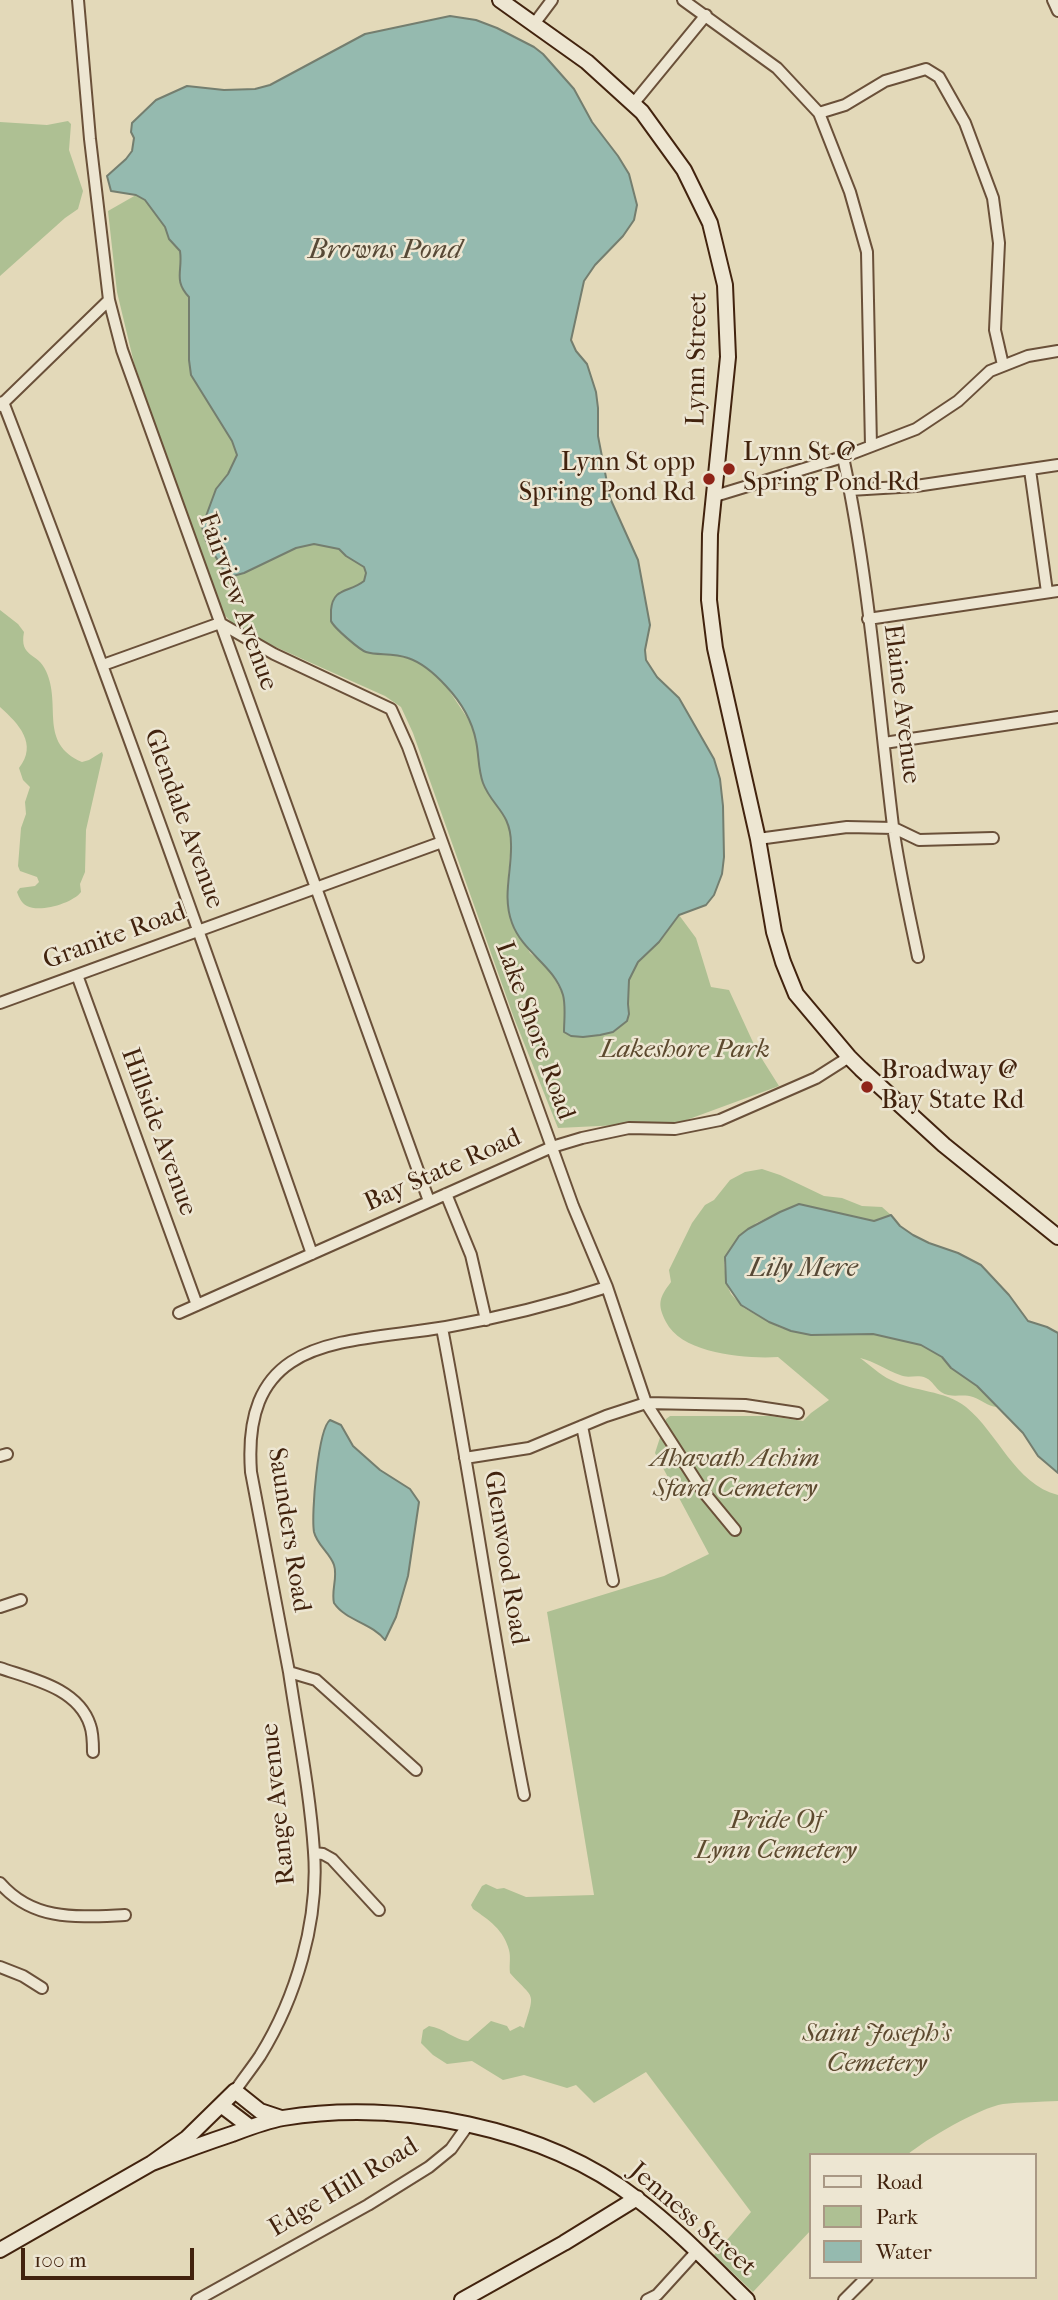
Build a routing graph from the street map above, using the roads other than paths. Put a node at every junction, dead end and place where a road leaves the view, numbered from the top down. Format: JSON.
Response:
{"nodes":[{"id":1,"x":78,"y":0,"type":"edge"},
{"id":2,"x":500,"y":0,"type":"edge"},
{"id":3,"x":552,"y":0,"type":"edge"},
{"id":4,"x":683,"y":0,"type":"edge"},
{"id":5,"x":1053,"y":0,"type":"edge"},
{"id":6,"x":1058,"y":11,"type":"edge"},
{"id":7,"x":706,"y":15,"type":"junction"},
{"id":8,"x":534,"y":24,"type":"junction"},
{"id":9,"x":633,"y":104,"type":"junction"},
{"id":10,"x":819,"y":113,"type":"junction"},
{"id":11,"x":109,"y":300,"type":"junction"},
{"id":12,"x":1058,"y":351,"type":"edge"},
{"id":13,"x":1003,"y":365,"type":"junction"},
{"id":14,"x":2,"y":404,"type":"edge"},
{"id":15,"x":871,"y":446,"type":"junction"},
{"id":16,"x":843,"y":457,"type":"junction"},
{"id":17,"x":1058,"y":465,"type":"edge"},
{"id":18,"x":1030,"y":470,"type":"junction"},
{"id":19,"x":850,"y":490,"type":"junction"},
{"id":20,"x":715,"y":496,"type":"junction"},
{"id":21,"x":1052,"y":591,"type":"edge"},
{"id":22,"x":868,"y":618,"type":"junction"},
{"id":23,"x":220,"y":623,"type":"junction"},
{"id":24,"x":103,"y":665,"type":"junction"},
{"id":25,"x":1058,"y":717,"type":"edge"},
{"id":26,"x":884,"y":743,"type":"junction"},
{"id":27,"x":894,"y":828,"type":"junction"},
{"id":28,"x":993,"y":838,"type":"dead end"},
{"id":29,"x":758,"y":839,"type":"junction"},
{"id":30,"x":442,"y":842,"type":"junction"},
{"id":31,"x":316,"y":888,"type":"junction"},
{"id":32,"x":199,"y":931,"type":"junction"},
{"id":33,"x":918,"y":957,"type":"dead end"},
{"id":34,"x":77,"y":975,"type":"junction"},
{"id":35,"x":0,"y":1003,"type":"edge"},
{"id":36,"x":849,"y":1057,"type":"junction"},
{"id":37,"x":552,"y":1147,"type":"junction"},
{"id":38,"x":446,"y":1194,"type":"junction"},
{"id":39,"x":429,"y":1201,"type":"junction"},
{"id":40,"x":1058,"y":1237,"type":"edge"},
{"id":41,"x":312,"y":1254,"type":"junction"},
{"id":42,"x":607,"y":1287,"type":"junction"},
{"id":43,"x":198,"y":1305,"type":"junction"},
{"id":44,"x":180,"y":1313,"type":"dead end"},
{"id":45,"x":486,"y":1320,"type":"junction"},
{"id":46,"x":442,"y":1328,"type":"junction"},
{"id":47,"x":646,"y":1403,"type":"junction"},
{"id":48,"x":798,"y":1413,"type":"dead end"},
{"id":49,"x":582,"y":1426,"type":"junction"},
{"id":50,"x":465,"y":1458,"type":"junction"},
{"id":51,"x":735,"y":1530,"type":"dead end"},
{"id":52,"x":613,"y":1581,"type":"dead end"},
{"id":53,"x":21,"y":1600,"type":"dead end"},
{"id":54,"x":0,"y":1607,"type":"edge"},
{"id":55,"x":0,"y":1668,"type":"edge"},
{"id":56,"x":289,"y":1672,"type":"junction"},
{"id":57,"x":93,"y":1752,"type":"dead end"},
{"id":58,"x":416,"y":1770,"type":"dead end"},
{"id":59,"x":524,"y":1795,"type":"dead end"},
{"id":60,"x":314,"y":1853,"type":"junction"},
{"id":61,"x":0,"y":1883,"type":"edge"},
{"id":62,"x":379,"y":1910,"type":"dead end"},
{"id":63,"x":125,"y":1915,"type":"dead end"},
{"id":64,"x":0,"y":1967,"type":"edge"},
{"id":65,"x":42,"y":1988,"type":"dead end"},
{"id":66,"x":235,"y":2091,"type":"junction"},
{"id":67,"x":221,"y":2105,"type":"junction"},
{"id":68,"x":281,"y":2118,"type":"junction"},
{"id":69,"x":468,"y":2125,"type":"junction"},
{"id":70,"x":250,"y":2127,"type":"junction"},
{"id":71,"x":152,"y":2163,"type":"junction"},
{"id":72,"x":637,"y":2198,"type":"junction"},
{"id":73,"x":0,"y":2250,"type":"edge"},
{"id":74,"x":697,"y":2251,"type":"junction"},
{"id":75,"x":865,"y":2279,"type":"edge"},
{"id":76,"x":197,"y":2300,"type":"edge"},
{"id":77,"x":462,"y":2300,"type":"edge"},
{"id":78,"x":647,"y":2300,"type":"edge"},
{"id":79,"x":747,"y":2300,"type":"edge"},
{"id":80,"x":844,"y":2300,"type":"edge"}],
"edges":[{"from":1,"to":11,"type":"street","name":"Fairview Avenue"},
{"from":2,"to":8,"type":"main road","name":"Lynn Street"},
{"from":3,"to":8,"type":"street"},
{"from":4,"to":7,"type":"street"},
{"from":5,"to":6,"type":"street"},
{"from":7,"to":9,"type":"street"},
{"from":7,"to":10,"type":"street"},
{"from":8,"to":9,"type":"main road","name":"Lynn Street"},
{"from":9,"to":20,"type":"main road","name":"Lynn Street"},
{"from":10,"to":13,"type":"street"},
{"from":10,"to":15,"type":"street"},
{"from":11,"to":14,"type":"street"},
{"from":11,"to":23,"type":"street","name":"Fairview Avenue"},
{"from":12,"to":13,"type":"street"},
{"from":13,"to":15,"type":"street"},
{"from":14,"to":24,"type":"street","name":"Glendale Avenue"},
{"from":15,"to":16,"type":"street"},
{"from":16,"to":19,"type":"street","name":"Elaine Avenue"},
{"from":16,"to":20,"type":"street"},
{"from":17,"to":18,"type":"street"},
{"from":18,"to":19,"type":"street"},
{"from":18,"to":21,"type":"street"},
{"from":19,"to":22,"type":"street","name":"Elaine Avenue"},
{"from":20,"to":29,"type":"main road","name":"Lynn Street"},
{"from":21,"to":22,"type":"street"},
{"from":22,"to":26,"type":"street","name":"Elaine Avenue"},
{"from":23,"to":24,"type":"street"},
{"from":23,"to":30,"type":"street","name":"Lake Shore Road"},
{"from":23,"to":31,"type":"street","name":"Fairview Avenue"},
{"from":24,"to":32,"type":"street","name":"Glendale Avenue"},
{"from":25,"to":26,"type":"street"},
{"from":26,"to":27,"type":"street","name":"Elaine Avenue"},
{"from":27,"to":28,"type":"street"},
{"from":27,"to":29,"type":"street"},
{"from":27,"to":33,"type":"street","name":"Elaine Avenue"},
{"from":29,"to":36,"type":"main road","name":"Lynn Street"},
{"from":30,"to":31,"type":"street","name":"Granite Road"},
{"from":30,"to":37,"type":"street","name":"Lake Shore Road"},
{"from":31,"to":32,"type":"street","name":"Granite Road"},
{"from":31,"to":39,"type":"street","name":"Fairview Avenue"},
{"from":32,"to":34,"type":"street","name":"Granite Road"},
{"from":32,"to":41,"type":"street","name":"Glendale Avenue"},
{"from":34,"to":35,"type":"street","name":"Granite Road"},
{"from":34,"to":43,"type":"street","name":"Hillside Avenue"},
{"from":36,"to":37,"type":"street","name":"Bay State Road"},
{"from":36,"to":40,"type":"main road","name":"Lynn Street"},
{"from":37,"to":38,"type":"street","name":"Bay State Road"},
{"from":37,"to":42,"type":"street","name":"Lake Shore Road"},
{"from":38,"to":39,"type":"street","name":"Bay State Road"},
{"from":38,"to":45,"type":"street"},
{"from":39,"to":41,"type":"street","name":"Bay State Road"},
{"from":41,"to":43,"type":"street","name":"Bay State Road"},
{"from":42,"to":45,"type":"street","name":"Saunders Road"},
{"from":42,"to":47,"type":"street","name":"Lake Shore Road"},
{"from":43,"to":44,"type":"street","name":"Bay State Road"},
{"from":45,"to":46,"type":"street","name":"Saunders Road"},
{"from":46,"to":50,"type":"street","name":"Glenwood Road"},
{"from":46,"to":56,"type":"street","name":"Saunders Road"},
{"from":47,"to":48,"type":"street"},
{"from":47,"to":49,"type":"street"},
{"from":47,"to":51,"type":"street","name":"Lake Shore Road"},
{"from":49,"to":50,"type":"street"},
{"from":49,"to":52,"type":"street"},
{"from":50,"to":59,"type":"street","name":"Glenwood Road"},
{"from":53,"to":54,"type":"street"},
{"from":55,"to":57,"type":"street"},
{"from":56,"to":58,"type":"street"},
{"from":56,"to":60,"type":"street","name":"Range Avenue"},
{"from":60,"to":62,"type":"street"},
{"from":60,"to":66,"type":"street","name":"Range Avenue"},
{"from":61,"to":63,"type":"street"},
{"from":64,"to":65,"type":"street"},
{"from":66,"to":67,"type":"main road","name":"Range Avenue"},
{"from":66,"to":68,"type":"main road"},
{"from":67,"to":70,"type":"main road"},
{"from":67,"to":71,"type":"main road","name":"Range Avenue"},
{"from":68,"to":69,"type":"main road","name":"Jenness Street"},
{"from":68,"to":70,"type":"main road","name":"Jenness Street"},
{"from":69,"to":72,"type":"main road","name":"Jenness Street"},
{"from":69,"to":76,"type":"street","name":"Edge Hill Road"},
{"from":70,"to":71,"type":"main road","name":"Jenness Street"},
{"from":71,"to":73,"type":"main road","name":"Range Avenue"},
{"from":72,"to":74,"type":"main road","name":"Jenness Street"},
{"from":72,"to":77,"type":"main road"},
{"from":74,"to":78,"type":"street"},
{"from":74,"to":79,"type":"main road","name":"Jenness Street"},
{"from":75,"to":80,"type":"street"}]}
